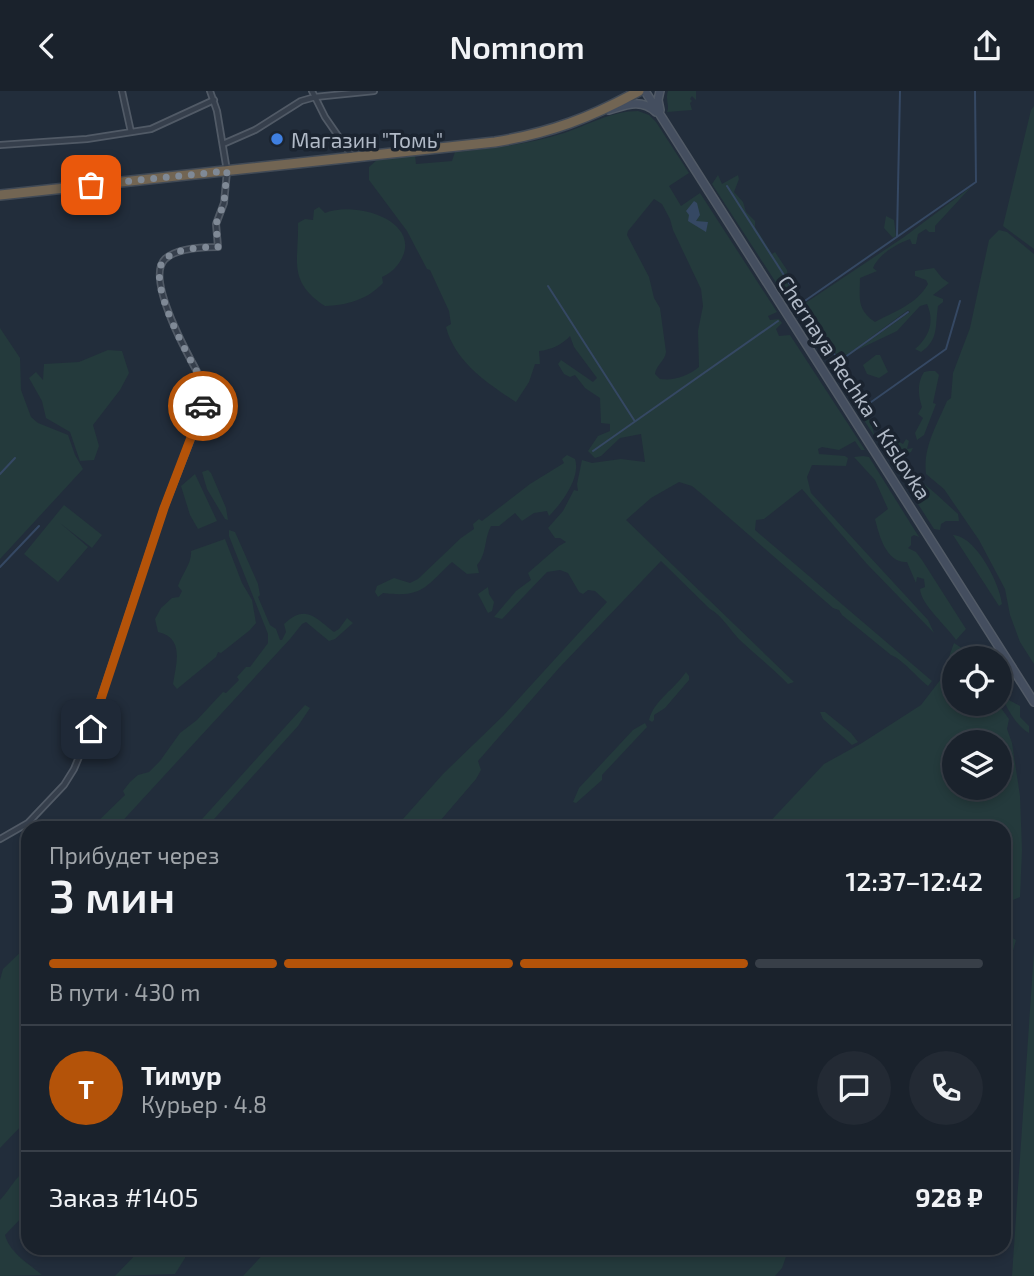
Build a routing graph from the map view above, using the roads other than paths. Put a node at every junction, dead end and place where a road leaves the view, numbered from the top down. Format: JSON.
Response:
{"nodes":[{"id":1,"x":122,"y":91,"type":"edge"},
{"id":2,"x":210,"y":91,"type":"edge"},
{"id":3,"x":374,"y":91,"type":"edge"},
{"id":4,"x":639,"y":91,"type":"edge"},
{"id":5,"x":645,"y":91,"type":"edge"},
{"id":6,"x":660,"y":91,"type":"edge"},
{"id":7,"x":314,"y":94,"type":"edge"},
{"id":8,"x":214,"y":100,"type":"junction"},
{"id":9,"x":594,"y":114,"type":"junction"},
{"id":10,"x":664,"y":121,"type":"junction"},
{"id":11,"x":131,"y":132,"type":"junction"},
{"id":12,"x":223,"y":144,"type":"junction"},
{"id":13,"x":0,"y":145,"type":"edge"},
{"id":14,"x":352,"y":156,"type":"junction"},
{"id":15,"x":227,"y":171,"type":"junction"},
{"id":16,"x":0,"y":195,"type":"edge"},
{"id":17,"x":1034,"y":702,"type":"edge"},
{"id":18,"x":31,"y":821,"type":"edge"},
{"id":19,"x":21,"y":827,"type":"edge"},
{"id":20,"x":0,"y":839,"type":"edge"}],
"edges":[{"from":1,"to":11,"type":"street"},
{"from":2,"to":8,"type":"street"},
{"from":3,"to":7,"type":"street"},
{"from":4,"to":9,"type":"highway"},
{"from":5,"to":10,"type":"street","name":"Chernaya Rechka - Kislovka"},
{"from":6,"to":10,"type":"street"},
{"from":7,"to":12,"type":"street"},
{"from":7,"to":14,"type":"street"},
{"from":8,"to":11,"type":"street"},
{"from":8,"to":12,"type":"street"},
{"from":9,"to":10,"type":"street"},
{"from":9,"to":14,"type":"highway"},
{"from":10,"to":17,"type":"street","name":"Chernaya Rechka - Kislovka"},
{"from":11,"to":13,"type":"street"},
{"from":12,"to":15,"type":"street"},
{"from":14,"to":15,"type":"highway"},
{"from":15,"to":16,"type":"highway"},
{"from":15,"to":18,"type":"street"},
{"from":19,"to":20,"type":"street"}]}
